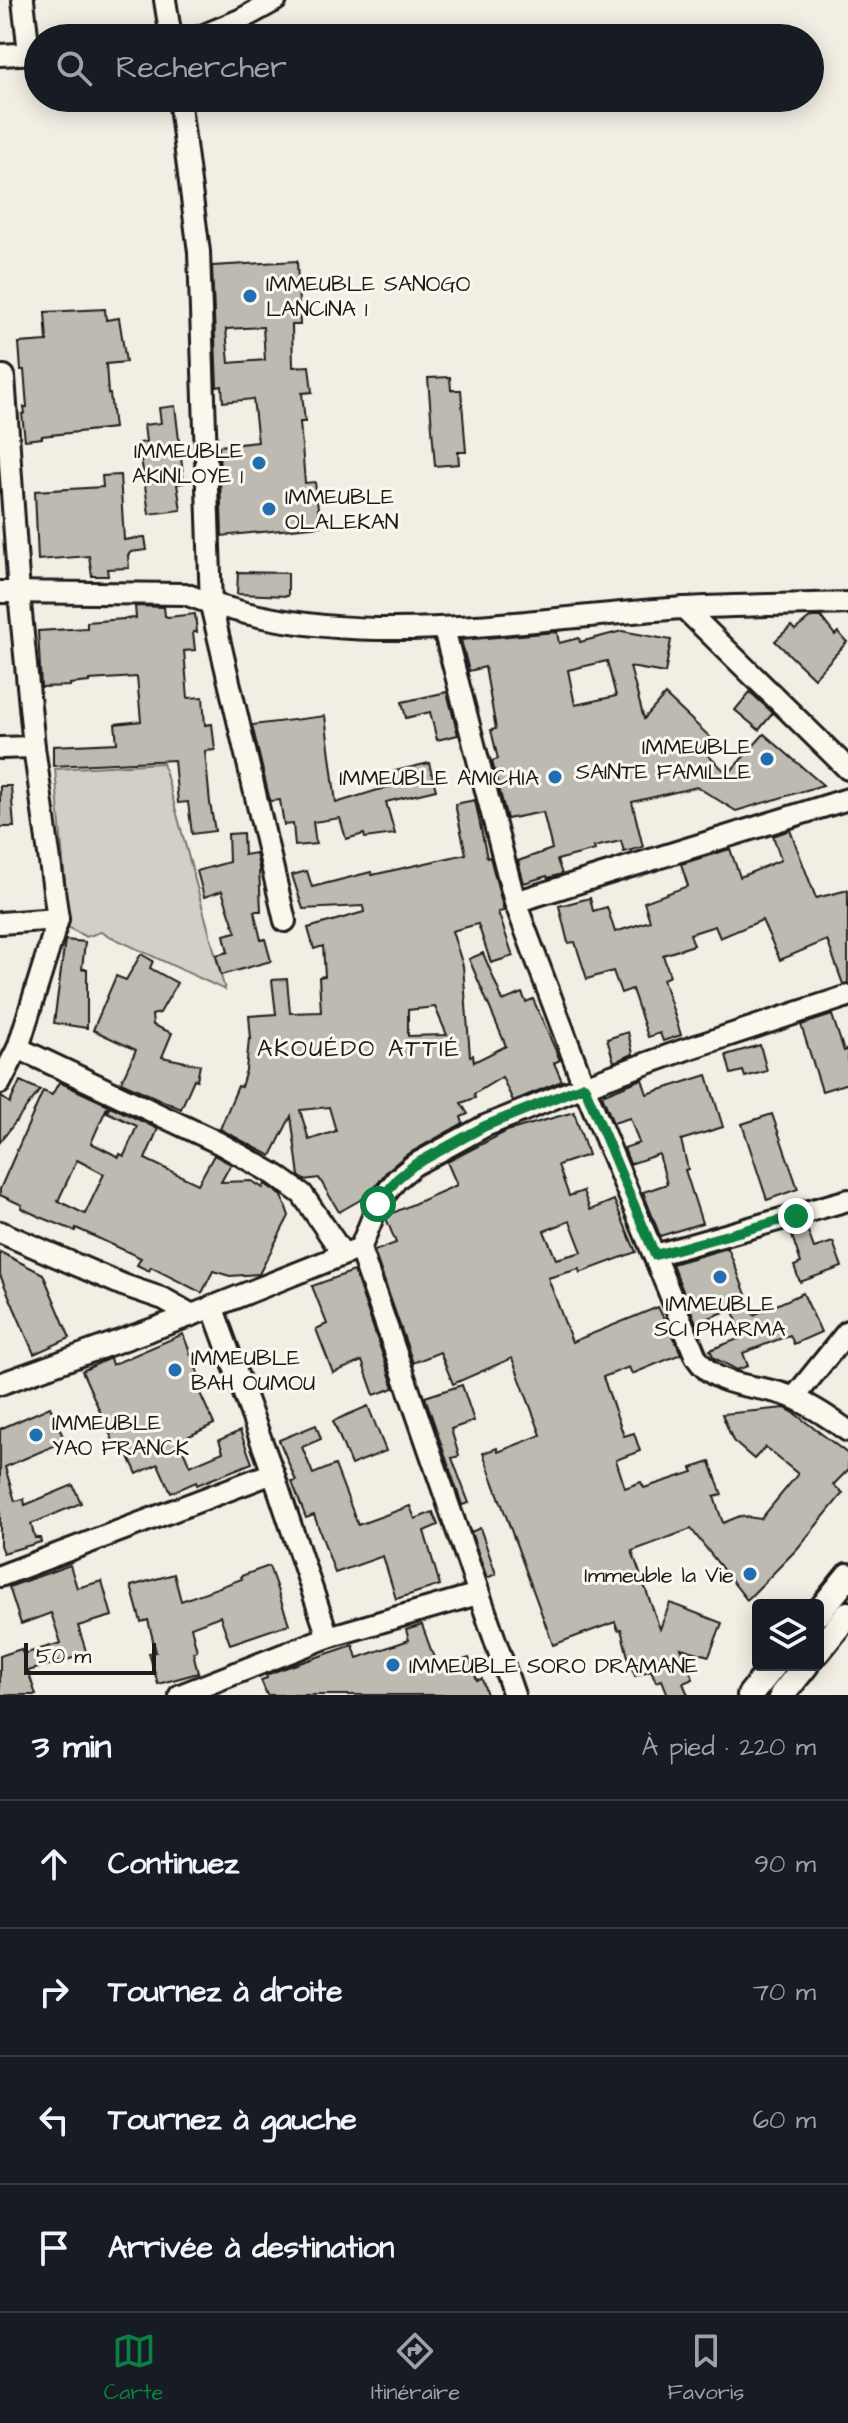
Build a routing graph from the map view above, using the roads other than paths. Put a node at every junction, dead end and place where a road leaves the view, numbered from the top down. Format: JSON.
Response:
{"nodes":[{"id":1,"x":23,"y":0,"type":"edge"},
{"id":2,"x":165,"y":0,"type":"edge"},
{"id":3,"x":276,"y":0,"type":"edge"},
{"id":4,"x":28,"y":24,"type":"edge"},
{"id":5,"x":169,"y":24,"type":"edge"},
{"id":6,"x":230,"y":24,"type":"edge"},
{"id":7,"x":24,"y":54,"type":"edge"},
{"id":8,"x":0,"y":55,"type":"edge"},
{"id":9,"x":181,"y":112,"type":"edge"},
{"id":10,"x":0,"y":376,"type":"edge"},
{"id":11,"x":10,"y":592,"type":"edge"},
{"id":12,"x":848,"y":603,"type":"edge"},
{"id":13,"x":211,"y":605,"type":"junction"},
{"id":14,"x":684,"y":608,"type":"junction"},
{"id":15,"x":444,"y":629,"type":"junction"},
{"id":16,"x":34,"y":747,"type":"junction"},
{"id":17,"x":0,"y":748,"type":"edge"},
{"id":18,"x":848,"y":769,"type":"edge"},
{"id":19,"x":848,"y":799,"type":"edge"},
{"id":20,"x":515,"y":902,"type":"junction"},
{"id":21,"x":58,"y":919,"type":"junction"},
{"id":22,"x":285,"y":921,"type":"dead end"},
{"id":23,"x":0,"y":923,"type":"edge"},
{"id":24,"x":848,"y":996,"type":"edge"},
{"id":25,"x":18,"y":1048,"type":"junction"},
{"id":26,"x":0,"y":1083,"type":"edge"},
{"id":27,"x":584,"y":1086,"type":"junction"},
{"id":28,"x":848,"y":1200,"type":"edge"},
{"id":29,"x":0,"y":1232,"type":"edge"},
{"id":30,"x":352,"y":1251,"type":"junction"},
{"id":31,"x":655,"y":1255,"type":"junction"},
{"id":32,"x":212,"y":1306,"type":"junction"},
{"id":33,"x":192,"y":1315,"type":"junction"},
{"id":34,"x":848,"y":1331,"type":"edge"},
{"id":35,"x":0,"y":1384,"type":"edge"},
{"id":36,"x":794,"y":1398,"type":"junction"},
{"id":37,"x":848,"y":1431,"type":"edge"},
{"id":38,"x":273,"y":1473,"type":"junction"},
{"id":39,"x":0,"y":1576,"type":"edge"},
{"id":40,"x":848,"y":1576,"type":"edge"},
{"id":41,"x":478,"y":1594,"type":"junction"},
{"id":42,"x":824,"y":1606,"type":"edge"},
{"id":43,"x":848,"y":1614,"type":"edge"},
{"id":44,"x":328,"y":1637,"type":"junction"},
{"id":45,"x":824,"y":1644,"type":"edge"},
{"id":46,"x":769,"y":1671,"type":"edge"},
{"id":47,"x":801,"y":1671,"type":"edge"},
{"id":48,"x":180,"y":1695,"type":"edge"},
{"id":49,"x":514,"y":1695,"type":"edge"},
{"id":50,"x":750,"y":1695,"type":"edge"},
{"id":51,"x":782,"y":1695,"type":"edge"}],
"edges":[{"from":1,"to":4,"type":"street"},
{"from":2,"to":5,"type":"street"},
{"from":3,"to":6,"type":"street"},
{"from":7,"to":8,"type":"street"},
{"from":9,"to":13,"type":"street"},
{"from":10,"to":11,"type":"street"},
{"from":11,"to":13,"type":"street"},
{"from":11,"to":16,"type":"street"},
{"from":12,"to":14,"type":"street"},
{"from":13,"to":15,"type":"street"},
{"from":13,"to":22,"type":"street"},
{"from":14,"to":15,"type":"street"},
{"from":14,"to":18,"type":"street"},
{"from":15,"to":20,"type":"street"},
{"from":16,"to":17,"type":"street"},
{"from":16,"to":21,"type":"street"},
{"from":19,"to":20,"type":"street"},
{"from":20,"to":27,"type":"street"},
{"from":21,"to":23,"type":"street"},
{"from":21,"to":25,"type":"street"},
{"from":24,"to":27,"type":"street"},
{"from":25,"to":26,"type":"street"},
{"from":25,"to":30,"type":"street"},
{"from":27,"to":30,"type":"street"},
{"from":27,"to":31,"type":"street"},
{"from":28,"to":31,"type":"street"},
{"from":29,"to":33,"type":"street"},
{"from":30,"to":32,"type":"street"},
{"from":30,"to":41,"type":"street"},
{"from":31,"to":36,"type":"street"},
{"from":32,"to":33,"type":"street"},
{"from":32,"to":38,"type":"street"},
{"from":33,"to":35,"type":"street"},
{"from":34,"to":36,"type":"street"},
{"from":36,"to":37,"type":"street"},
{"from":38,"to":39,"type":"street"},
{"from":38,"to":44,"type":"street"},
{"from":40,"to":42,"type":"street"},
{"from":41,"to":44,"type":"street"},
{"from":41,"to":49,"type":"street"},
{"from":43,"to":45,"type":"street"},
{"from":44,"to":48,"type":"street"},
{"from":46,"to":50,"type":"street"},
{"from":47,"to":51,"type":"street"}]}
